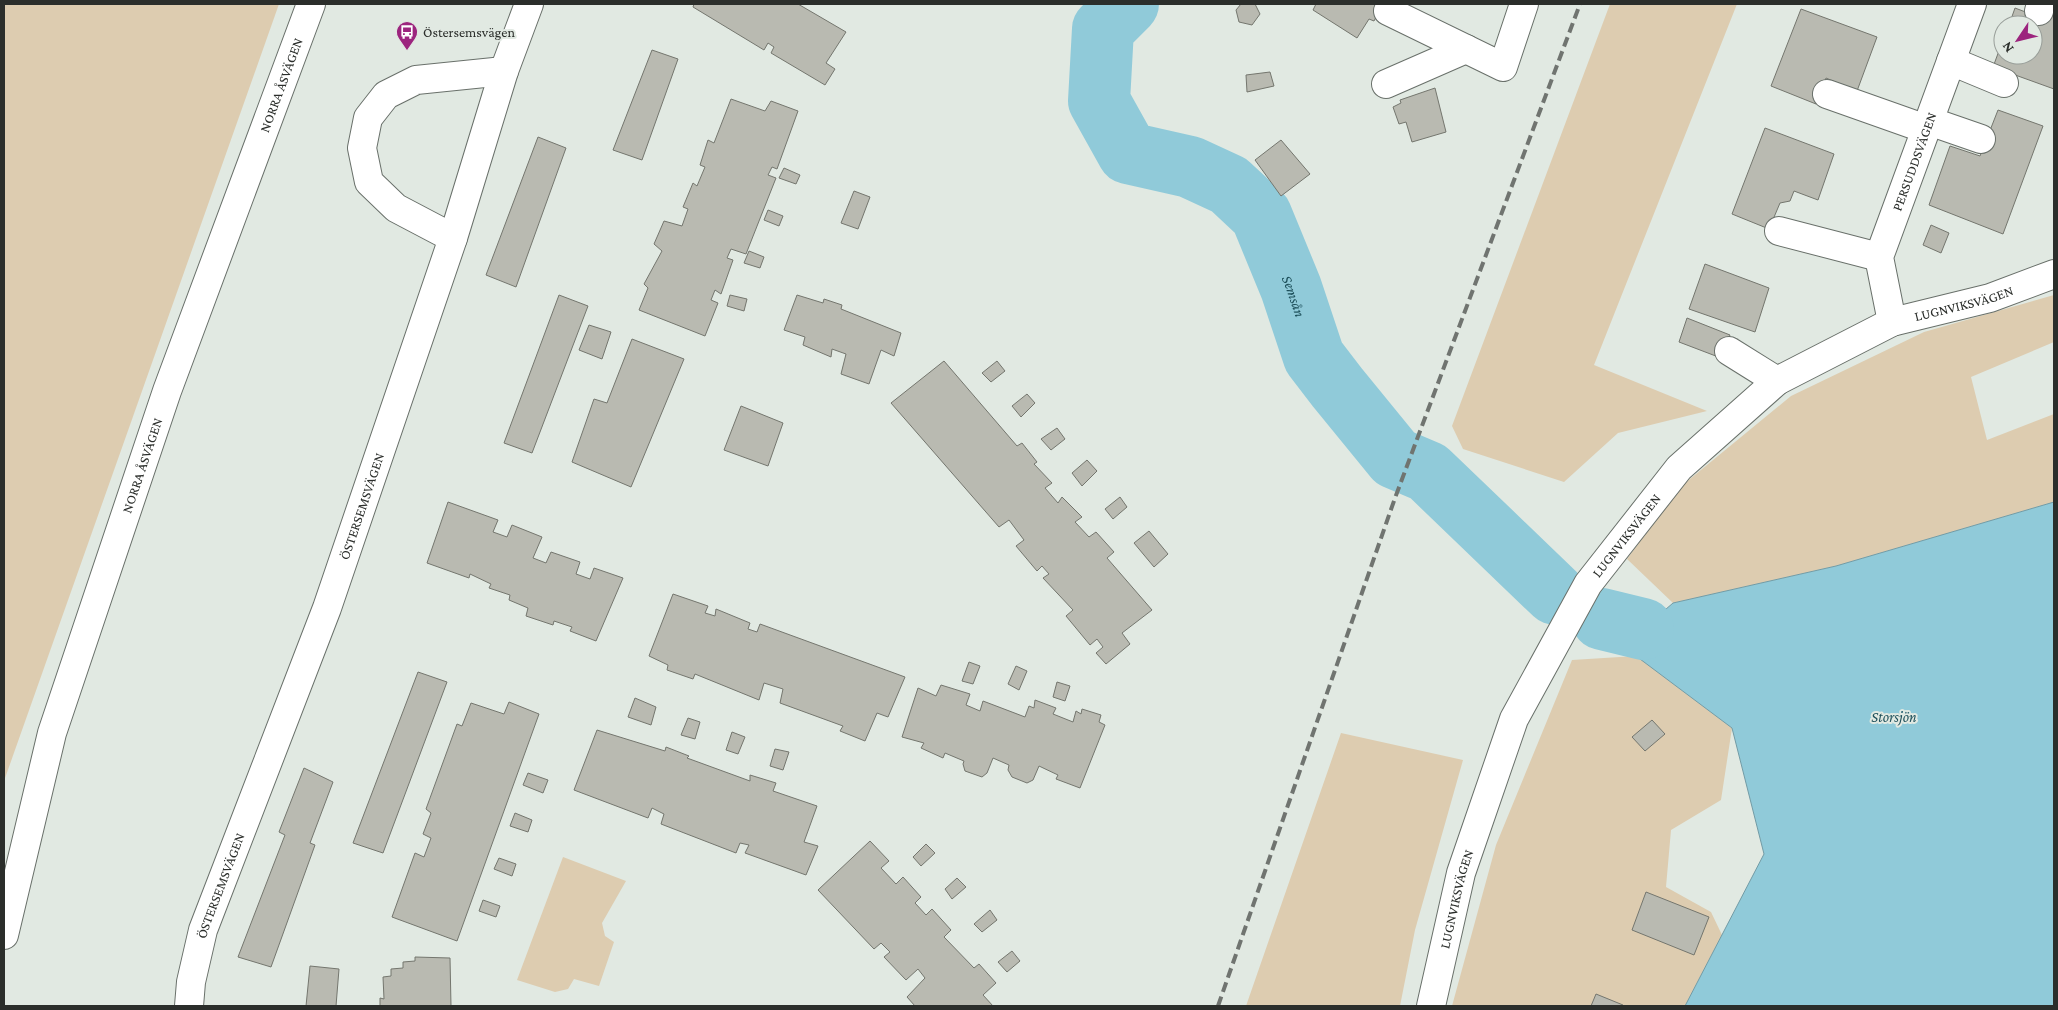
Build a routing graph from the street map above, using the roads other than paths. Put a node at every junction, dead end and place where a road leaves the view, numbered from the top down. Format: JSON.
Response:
{"nodes":[{"id":1,"x":311,"y":4,"type":"edge"},
{"id":2,"x":529,"y":4,"type":"edge"},
{"id":3,"x":1524,"y":4,"type":"edge"},
{"id":4,"x":1972,"y":4,"type":"edge"},
{"id":5,"x":1388,"y":11,"type":"dead end"},
{"id":6,"x":1466,"y":49,"type":"junction"},
{"id":7,"x":1951,"y":61,"type":"junction"},
{"id":8,"x":504,"y":71,"type":"junction"},
{"id":9,"x":2004,"y":82,"type":"dead end"},
{"id":10,"x":1386,"y":84,"type":"dead end"},
{"id":11,"x":1827,"y":94,"type":"dead end"},
{"id":12,"x":1928,"y":125,"type":"junction"},
{"id":13,"x":1981,"y":139,"type":"dead end"},
{"id":14,"x":1779,"y":231,"type":"dead end"},
{"id":15,"x":453,"y":238,"type":"junction"},
{"id":16,"x":1879,"y":257,"type":"junction"},
{"id":17,"x":2054,"y":274,"type":"edge"},
{"id":18,"x":1892,"y":322,"type":"junction"},
{"id":19,"x":1729,"y":351,"type":"dead end"},
{"id":20,"x":1777,"y":381,"type":"junction"},
{"id":21,"x":4,"y":936,"type":"edge"},
{"id":22,"x":189,"y":1006,"type":"edge"},
{"id":23,"x":1431,"y":1006,"type":"edge"}],
"edges":[{"from":1,"to":21,"type":"street","name":"NORRA ÅSVÄGEN"},
{"from":2,"to":8,"type":"street","name":"ÖSTERSEMSVÄGEN"},
{"from":3,"to":6,"type":"street"},
{"from":4,"to":7,"type":"street","name":"PERSUDDSVÄGEN"},
{"from":5,"to":6,"type":"street"},
{"from":6,"to":10,"type":"street"},
{"from":7,"to":9,"type":"street"},
{"from":7,"to":12,"type":"street","name":"PERSUDDSVÄGEN"},
{"from":8,"to":15,"type":"street","name":"ÖSTERSEMSVÄGEN"},
{"from":8,"to":15,"type":"street"},
{"from":11,"to":12,"type":"street"},
{"from":12,"to":13,"type":"street"},
{"from":12,"to":16,"type":"street","name":"PERSUDDSVÄGEN"},
{"from":14,"to":16,"type":"street"},
{"from":15,"to":22,"type":"street","name":"ÖSTERSEMSVÄGEN"},
{"from":16,"to":18,"type":"street"},
{"from":17,"to":18,"type":"street","name":"LUGNVIKSVÄGEN"},
{"from":18,"to":20,"type":"street","name":"LUGNVIKSVÄGEN"},
{"from":19,"to":20,"type":"street"},
{"from":20,"to":23,"type":"street","name":"LUGNVIKSVÄGEN"}]}
